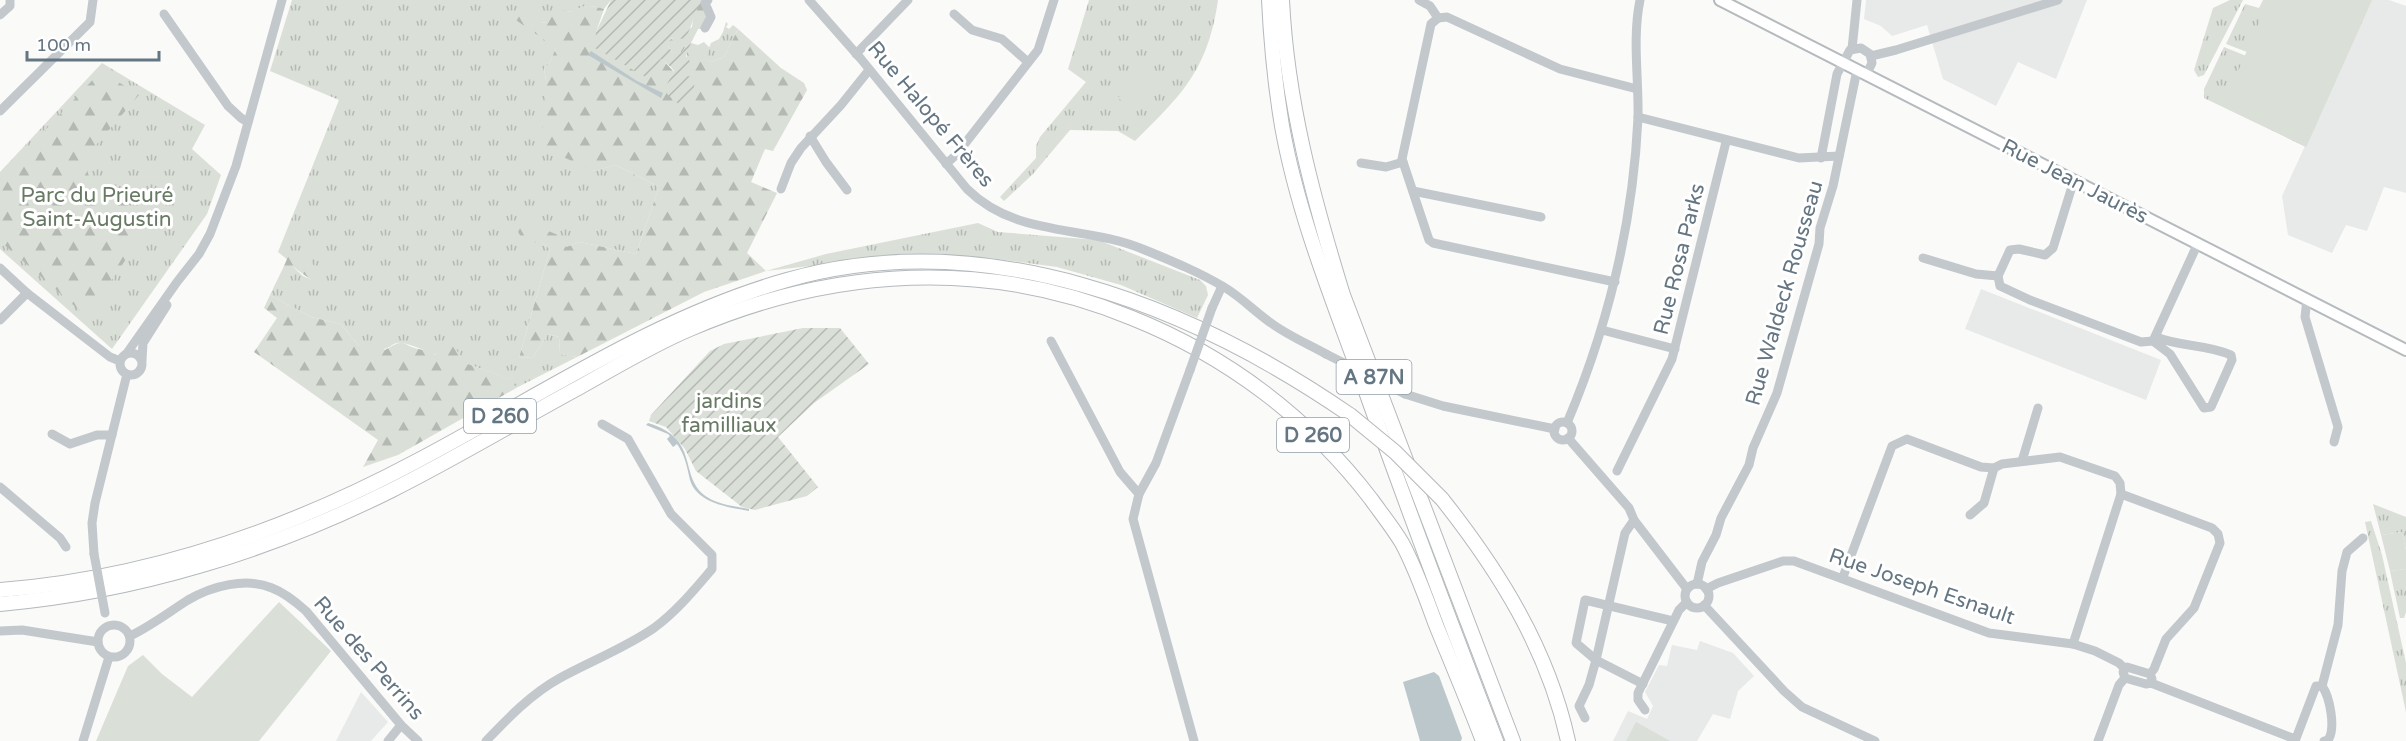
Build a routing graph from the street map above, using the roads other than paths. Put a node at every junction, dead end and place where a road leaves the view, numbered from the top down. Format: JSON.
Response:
{"nodes":[{"id":1,"x":10,"y":0,"type":"edge"},
{"id":2,"x":93,"y":0,"type":"edge"},
{"id":3,"x":282,"y":0,"type":"edge"},
{"id":4,"x":708,"y":0,"type":"edge"},
{"id":5,"x":809,"y":0,"type":"edge"},
{"id":6,"x":908,"y":0,"type":"edge"},
{"id":7,"x":1054,"y":0,"type":"edge"},
{"id":8,"x":1269,"y":0,"type":"edge"},
{"id":9,"x":1282,"y":0,"type":"edge"},
{"id":10,"x":1419,"y":0,"type":"edge"},
{"id":11,"x":1640,"y":0,"type":"edge"},
{"id":12,"x":1720,"y":0,"type":"edge"},
{"id":13,"x":1857,"y":0,"type":"edge"},
{"id":14,"x":2058,"y":0,"type":"edge"},
{"id":15,"x":164,"y":14,"type":"dead end"},
{"id":16,"x":954,"y":14,"type":"dead end"},
{"id":17,"x":0,"y":15,"type":"edge"},
{"id":18,"x":1438,"y":18,"type":"junction"},
{"id":19,"x":705,"y":28,"type":"dead end"},
{"id":20,"x":1852,"y":49,"type":"junction"},
{"id":21,"x":856,"y":54,"type":"junction"},
{"id":22,"x":1871,"y":56,"type":"junction"},
{"id":23,"x":1028,"y":62,"type":"junction"},
{"id":24,"x":1842,"y":62,"type":"junction"},
{"id":25,"x":869,"y":70,"type":"junction"},
{"id":26,"x":1861,"y":73,"type":"junction"},
{"id":27,"x":1637,"y":89,"type":"junction"},
{"id":28,"x":2,"y":105,"type":"edge"},
{"id":29,"x":1638,"y":117,"type":"junction"},
{"id":30,"x":248,"y":122,"type":"junction"},
{"id":31,"x":810,"y":136,"type":"junction"},
{"id":32,"x":1726,"y":142,"type":"junction"},
{"id":33,"x":1839,"y":156,"type":"junction"},
{"id":34,"x":1821,"y":159,"type":"junction"},
{"id":35,"x":1403,"y":162,"type":"junction"},
{"id":36,"x":1361,"y":163,"type":"dead end"},
{"id":37,"x":946,"y":164,"type":"junction"},
{"id":38,"x":2074,"y":180,"type":"junction"},
{"id":39,"x":781,"y":189,"type":"dead end"},
{"id":40,"x":847,"y":190,"type":"dead end"},
{"id":41,"x":1413,"y":191,"type":"junction"},
{"id":42,"x":1541,"y":217,"type":"dead end"},
{"id":43,"x":2198,"y":243,"type":"junction"},
{"id":44,"x":1923,"y":258,"type":"dead end"},
{"id":45,"x":0,"y":268,"type":"edge"},
{"id":46,"x":185,"y":274,"type":"junction"},
{"id":47,"x":1998,"y":276,"type":"junction"},
{"id":48,"x":1615,"y":282,"type":"junction"},
{"id":49,"x":1222,"y":286,"type":"junction"},
{"id":50,"x":27,"y":293,"type":"junction"},
{"id":51,"x":2307,"y":299,"type":"junction"},
{"id":52,"x":0,"y":320,"type":"edge"},
{"id":53,"x":1602,"y":330,"type":"junction"},
{"id":54,"x":2155,"y":339,"type":"junction"},
{"id":55,"x":1051,"y":341,"type":"dead end"},
{"id":56,"x":1675,"y":349,"type":"junction"},
{"id":57,"x":2406,"y":350,"type":"edge"},
{"id":58,"x":124,"y":357,"type":"junction"},
{"id":59,"x":142,"y":360,"type":"junction"},
{"id":60,"x":127,"y":374,"type":"junction"},
{"id":61,"x":2038,"y":408,"type":"dead end"},
{"id":62,"x":1567,"y":423,"type":"junction"},
{"id":63,"x":602,"y":424,"type":"dead end"},
{"id":64,"x":1555,"y":429,"type":"junction"},
{"id":65,"x":52,"y":434,"type":"dead end"},
{"id":66,"x":111,"y":435,"type":"junction"},
{"id":67,"x":1568,"y":438,"type":"junction"},
{"id":68,"x":2334,"y":442,"type":"dead end"},
{"id":69,"x":2022,"y":461,"type":"junction"},
{"id":70,"x":1994,"y":468,"type":"junction"},
{"id":71,"x":1617,"y":471,"type":"dead end"},
{"id":72,"x":0,"y":486,"type":"edge"},
{"id":73,"x":1139,"y":494,"type":"junction"},
{"id":74,"x":2121,"y":494,"type":"junction"},
{"id":75,"x":1970,"y":515,"type":"dead end"},
{"id":76,"x":1634,"y":520,"type":"junction"},
{"id":77,"x":2363,"y":538,"type":"dead end"},
{"id":78,"x":66,"y":547,"type":"dead end"},
{"id":79,"x":1843,"y":578,"type":"junction"},
{"id":80,"x":1702,"y":586,"type":"junction"},
{"id":81,"x":1687,"y":589,"type":"junction"},
{"id":82,"x":0,"y":590,"type":"edge"},
{"id":83,"x":1687,"y":602,"type":"junction"},
{"id":84,"x":0,"y":604,"type":"edge"},
{"id":85,"x":1704,"y":605,"type":"junction"},
{"id":86,"x":1608,"y":606,"type":"junction"},
{"id":87,"x":1673,"y":621,"type":"junction"},
{"id":88,"x":111,"y":626,"type":"junction"},
{"id":89,"x":0,"y":631,"type":"edge"},
{"id":90,"x":130,"y":636,"type":"junction"},
{"id":91,"x":98,"y":642,"type":"junction"},
{"id":92,"x":2073,"y":644,"type":"junction"},
{"id":93,"x":109,"y":657,"type":"junction"},
{"id":94,"x":1596,"y":660,"type":"junction"},
{"id":95,"x":2125,"y":674,"type":"junction"},
{"id":96,"x":2150,"y":678,"type":"junction"},
{"id":97,"x":1643,"y":684,"type":"junction"},
{"id":98,"x":2322,"y":686,"type":"junction"},
{"id":99,"x":1645,"y":710,"type":"dead end"},
{"id":100,"x":1585,"y":718,"type":"dead end"},
{"id":101,"x":401,"y":725,"type":"junction"},
{"id":102,"x":2295,"y":740,"type":"edge"},
{"id":103,"x":82,"y":741,"type":"edge"},
{"id":104,"x":388,"y":741,"type":"edge"},
{"id":105,"x":418,"y":741,"type":"edge"},
{"id":106,"x":486,"y":741,"type":"edge"},
{"id":107,"x":1194,"y":741,"type":"edge"},
{"id":108,"x":1483,"y":741,"type":"edge"},
{"id":109,"x":1496,"y":741,"type":"edge"},
{"id":110,"x":1513,"y":741,"type":"edge"},
{"id":111,"x":1568,"y":741,"type":"edge"},
{"id":112,"x":1873,"y":741,"type":"edge"},
{"id":113,"x":2098,"y":741,"type":"edge"},
{"id":114,"x":2324,"y":741,"type":"edge"}],
"edges":[{"from":1,"to":17,"type":"street"},
{"from":2,"to":28,"type":"street"},
{"from":3,"to":30,"type":"street"},
{"from":4,"to":19,"type":"street"},
{"from":5,"to":21,"type":"street","name":"Rue Halopé Frères"},
{"from":6,"to":21,"type":"street"},
{"from":7,"to":23,"type":"street"},
{"from":8,"to":109,"type":"highway","number":"A 87N"},
{"from":9,"to":110,"type":"highway","number":"A 87N"},
{"from":10,"to":18,"type":"street"},
{"from":11,"to":27,"type":"street"},
{"from":12,"to":24,"type":"main road","name":"Rue Jean Jaurès"},
{"from":13,"to":20,"type":"street"},
{"from":14,"to":22,"type":"street"},
{"from":15,"to":30,"type":"street"},
{"from":16,"to":23,"type":"street"},
{"from":18,"to":27,"type":"street"},
{"from":18,"to":35,"type":"street"},
{"from":20,"to":22,"type":"street"},
{"from":20,"to":24,"type":"street"},
{"from":21,"to":25,"type":"street","name":"Rue Halopé Frères"},
{"from":22,"to":26,"type":"street"},
{"from":23,"to":37,"type":"street"},
{"from":24,"to":26,"type":"main road","name":"Rue Jean Jaurès"},
{"from":24,"to":34,"type":"street"},
{"from":25,"to":31,"type":"street"},
{"from":25,"to":37,"type":"street","name":"Rue Halopé Frères"},
{"from":26,"to":33,"type":"street","name":"Rue Waldeck Rousseau"},
{"from":26,"to":38,"type":"main road","name":"Rue Jean Jaurès"},
{"from":27,"to":29,"type":"street"},
{"from":29,"to":32,"type":"street"},
{"from":29,"to":48,"type":"street"},
{"from":30,"to":46,"type":"street"},
{"from":31,"to":39,"type":"street"},
{"from":31,"to":40,"type":"street"},
{"from":32,"to":34,"type":"street"},
{"from":32,"to":56,"type":"street","name":"Rue Rosa Parks"},
{"from":33,"to":34,"type":"street"},
{"from":33,"to":80,"type":"street","name":"Rue Waldeck Rousseau"},
{"from":35,"to":36,"type":"street"},
{"from":35,"to":41,"type":"street"},
{"from":37,"to":49,"type":"street","name":"Rue Halopé Frères"},
{"from":38,"to":43,"type":"main road","name":"Rue Jean Jaurès"},
{"from":38,"to":47,"type":"street"},
{"from":41,"to":42,"type":"street"},
{"from":41,"to":48,"type":"street"},
{"from":43,"to":51,"type":"main road","name":"Rue Jean Jaurès"},
{"from":43,"to":54,"type":"street"},
{"from":44,"to":47,"type":"street"},
{"from":45,"to":50,"type":"street"},
{"from":46,"to":58,"type":"street"},
{"from":46,"to":59,"type":"street"},
{"from":47,"to":54,"type":"street"},
{"from":48,"to":53,"type":"street"},
{"from":49,"to":64,"type":"street","name":"Rue Halopé Frères","bridge":true},
{"from":49,"to":73,"type":"street","bridge":true},
{"from":50,"to":52,"type":"street"},
{"from":50,"to":58,"type":"street"},
{"from":51,"to":57,"type":"main road","name":"Rue Jean Jaurès"},
{"from":51,"to":68,"type":"street"},
{"from":53,"to":56,"type":"street","name":"Rue Rosa Parks"},
{"from":53,"to":62,"type":"street"},
{"from":54,"to":54,"type":"street"},
{"from":55,"to":73,"type":"street"},
{"from":56,"to":71,"type":"street"},
{"from":58,"to":59,"type":"street"},
{"from":58,"to":60,"type":"street"},
{"from":59,"to":60,"type":"street"},
{"from":60,"to":66,"type":"street"},
{"from":61,"to":69,"type":"street"},
{"from":62,"to":64,"type":"street"},
{"from":62,"to":67,"type":"street"},
{"from":63,"to":106,"type":"street"},
{"from":64,"to":67,"type":"street"},
{"from":65,"to":66,"type":"street"},
{"from":66,"to":88,"type":"street","bridge":true},
{"from":67,"to":76,"type":"street"},
{"from":69,"to":70,"type":"street"},
{"from":69,"to":74,"type":"street"},
{"from":70,"to":75,"type":"street"},
{"from":70,"to":79,"type":"street"},
{"from":72,"to":78,"type":"street"},
{"from":73,"to":107,"type":"street"},
{"from":74,"to":92,"type":"street"},
{"from":74,"to":96,"type":"street"},
{"from":76,"to":81,"type":"street"},
{"from":76,"to":86,"type":"street"},
{"from":77,"to":98,"type":"street"},
{"from":79,"to":80,"type":"street","name":"Rue Joseph Esnault"},
{"from":79,"to":92,"type":"street","name":"Rue Joseph Esnault"},
{"from":80,"to":81,"type":"street"},
{"from":80,"to":85,"type":"street"},
{"from":81,"to":83,"type":"street"},
{"from":82,"to":111,"type":"highway","number":"D 260","bridge":true},
{"from":83,"to":85,"type":"street"},
{"from":83,"to":87,"type":"street"},
{"from":84,"to":108,"type":"highway","number":"D 260"},
{"from":85,"to":112,"type":"street"},
{"from":86,"to":87,"type":"street"},
{"from":86,"to":94,"type":"street"},
{"from":86,"to":94,"type":"street"},
{"from":87,"to":97,"type":"street"},
{"from":88,"to":90,"type":"street"},
{"from":88,"to":91,"type":"street"},
{"from":89,"to":91,"type":"street"},
{"from":90,"to":93,"type":"street"},
{"from":90,"to":101,"type":"street","name":"Rue des Perrins"},
{"from":91,"to":93,"type":"street"},
{"from":92,"to":95,"type":"street","name":"Rue Joseph Esnault"},
{"from":93,"to":103,"type":"street"},
{"from":94,"to":97,"type":"street"},
{"from":94,"to":100,"type":"street"},
{"from":95,"to":96,"type":"street"},
{"from":95,"to":113,"type":"street"},
{"from":96,"to":102,"type":"street"},
{"from":97,"to":99,"type":"street"},
{"from":98,"to":102,"type":"street"},
{"from":98,"to":114,"type":"street"},
{"from":101,"to":104,"type":"street"},
{"from":101,"to":105,"type":"street","name":"Rue des Perrins"}]}
